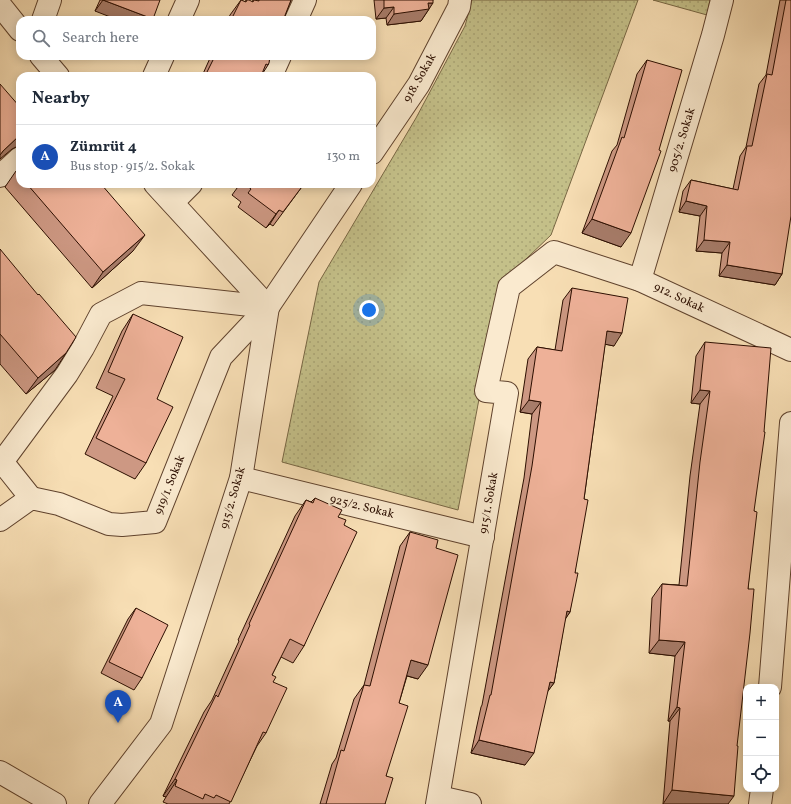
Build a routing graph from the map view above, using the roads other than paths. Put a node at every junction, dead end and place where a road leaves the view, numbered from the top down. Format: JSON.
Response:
{"nodes":[{"id":1,"x":50,"y":0,"type":"edge"},
{"id":2,"x":188,"y":0,"type":"edge"},
{"id":3,"x":305,"y":0,"type":"edge"},
{"id":4,"x":460,"y":0,"type":"edge"},
{"id":5,"x":722,"y":0,"type":"edge"},
{"id":6,"x":0,"y":5,"type":"edge"},
{"id":7,"x":44,"y":16,"type":"edge"},
{"id":8,"x":181,"y":16,"type":"edge"},
{"id":9,"x":298,"y":16,"type":"edge"},
{"id":10,"x":16,"y":25,"type":"edge"},
{"id":11,"x":44,"y":60,"type":"edge"},
{"id":12,"x":161,"y":60,"type":"edge"},
{"id":13,"x":278,"y":60,"type":"edge"},
{"id":14,"x":55,"y":72,"type":"edge"},
{"id":15,"x":156,"y":72,"type":"edge"},
{"id":16,"x":273,"y":72,"type":"edge"},
{"id":17,"x":376,"y":147,"type":"edge"},
{"id":18,"x":16,"y":162,"type":"edge"},
{"id":19,"x":0,"y":176,"type":"edge"},
{"id":20,"x":159,"y":188,"type":"edge"},
{"id":21,"x":187,"y":188,"type":"edge"},
{"id":22,"x":348,"y":188,"type":"edge"},
{"id":23,"x":173,"y":202,"type":"junction"},
{"id":24,"x":563,"y":255,"type":"joint"},
{"id":25,"x":640,"y":280,"type":"junction"},
{"id":26,"x":268,"y":307,"type":"junction"},
{"id":27,"x":67,"y":331,"type":"edge"},
{"id":28,"x":83,"y":348,"type":"junction"},
{"id":29,"x":791,"y":350,"type":"edge"},
{"id":30,"x":791,"y":423,"type":"edge"},
{"id":31,"x":1,"y":460,"type":"edge"},
{"id":32,"x":241,"y":478,"type":"junction"},
{"id":33,"x":30,"y":498,"type":"junction"},
{"id":34,"x":0,"y":520,"type":"edge"},
{"id":35,"x":483,"y":537,"type":"junction"},
{"id":36,"x":770,"y":684,"type":"edge"},
{"id":37,"x":0,"y":772,"type":"edge"},
{"id":38,"x":762,"y":792,"type":"edge"},
{"id":39,"x":438,"y":800,"type":"edge"},
{"id":40,"x":55,"y":804,"type":"edge"},
{"id":41,"x":100,"y":804,"type":"edge"},
{"id":42,"x":470,"y":804,"type":"edge"},
{"id":43,"x":760,"y":804,"type":"edge"}],
"edges":[{"from":1,"to":7,"type":"street"},
{"from":2,"to":8,"type":"street"},
{"from":3,"to":9,"type":"street"},
{"from":4,"to":17,"type":"street","name":"918. Sokak"},
{"from":5,"to":25,"type":"street","name":"905/2. Sokak"},
{"from":6,"to":10,"type":"street"},
{"from":11,"to":14,"type":"street"},
{"from":12,"to":15,"type":"street"},
{"from":13,"to":16,"type":"street"},
{"from":18,"to":19,"type":"street"},
{"from":20,"to":23,"type":"street"},
{"from":21,"to":23,"type":"street"},
{"from":22,"to":26,"type":"street"},
{"from":23,"to":26,"type":"street"},
{"from":24,"to":25,"type":"street","name":"912. Sokak"},
{"from":24,"to":35,"type":"street","name":"915/1. Sokak"},
{"from":25,"to":29,"type":"street","name":"912. Sokak"},
{"from":26,"to":28,"type":"street"},
{"from":26,"to":32,"type":"street","name":"915/2. Sokak"},
{"from":26,"to":33,"type":"street","name":"919/1. Sokak"},
{"from":27,"to":28,"type":"street"},
{"from":28,"to":31,"type":"street"},
{"from":30,"to":36,"type":"street"},
{"from":31,"to":33,"type":"street"},
{"from":32,"to":35,"type":"street","name":"925/2. Sokak"},
{"from":32,"to":41,"type":"street","name":"915/2. Sokak"},
{"from":33,"to":34,"type":"street"},
{"from":35,"to":39,"type":"street","name":"915/1. Sokak"},
{"from":37,"to":40,"type":"street"},
{"from":38,"to":43,"type":"street"},
{"from":39,"to":42,"type":"street"}]}
